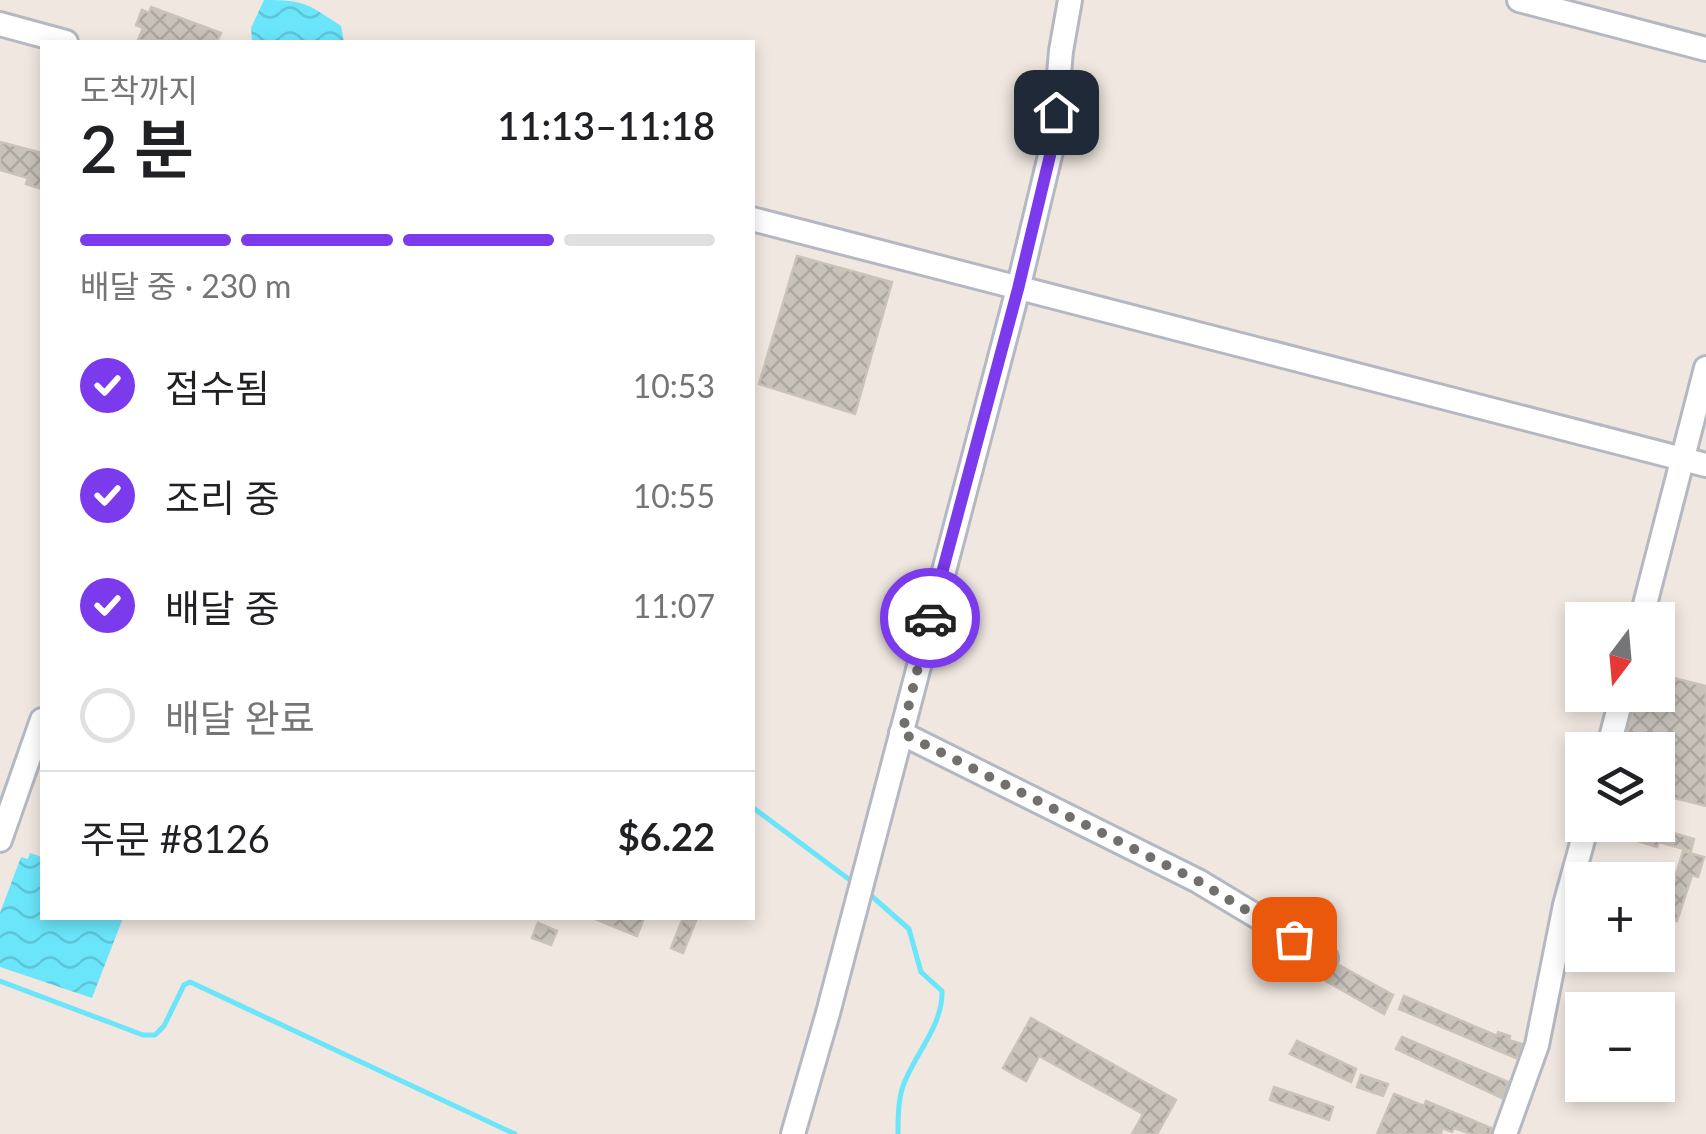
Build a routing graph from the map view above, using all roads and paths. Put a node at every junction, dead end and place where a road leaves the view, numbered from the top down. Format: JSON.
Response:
{"nodes":[{"id":1,"x":1070,"y":0,"type":"edge"},
{"id":2,"x":1519,"y":0,"type":"edge"},
{"id":3,"x":0,"y":24,"type":"edge"},
{"id":4,"x":59,"y":40,"type":"edge"},
{"id":5,"x":1706,"y":48,"type":"edge"},
{"id":6,"x":755,"y":220,"type":"edge"},
{"id":7,"x":1018,"y":289,"type":"junction"},
{"id":8,"x":1706,"y":368,"type":"edge"},
{"id":9,"x":1683,"y":459,"type":"junction"},
{"id":10,"x":1706,"y":466,"type":"edge"},
{"id":11,"x":1646,"y":602,"type":"edge"},
{"id":12,"x":40,"y":726,"type":"edge"},
{"id":13,"x":902,"y":733,"type":"junction"},
{"id":14,"x":0,"y":840,"type":"edge"},
{"id":15,"x":1582,"y":842,"type":"edge"},
{"id":16,"x":1326,"y":958,"type":"dead end"},
{"id":17,"x":793,"y":1134,"type":"edge"},
{"id":18,"x":1506,"y":1134,"type":"edge"}],
"edges":[{"from":1,"to":7,"type":"street"},
{"from":2,"to":5,"type":"street"},
{"from":3,"to":4,"type":"street"},
{"from":6,"to":7,"type":"street"},
{"from":7,"to":9,"type":"street"},
{"from":7,"to":13,"type":"street"},
{"from":8,"to":9,"type":"street"},
{"from":9,"to":10,"type":"street"},
{"from":9,"to":11,"type":"street"},
{"from":12,"to":14,"type":"street"},
{"from":13,"to":16,"type":"street"},
{"from":13,"to":17,"type":"street"},
{"from":15,"to":18,"type":"street"}]}
